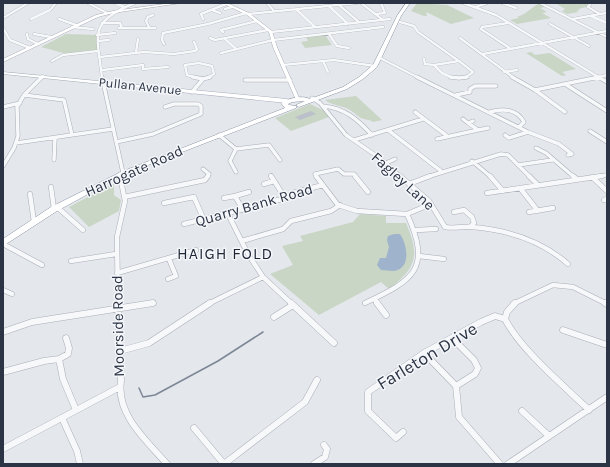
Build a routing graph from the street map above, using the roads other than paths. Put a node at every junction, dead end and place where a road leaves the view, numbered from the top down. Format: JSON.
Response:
{"nodes":[{"id":1,"x":28,"y":3,"type":"edge"},
{"id":2,"x":56,"y":3,"type":"edge"},
{"id":3,"x":88,"y":3,"type":"edge"},
{"id":4,"x":115,"y":3,"type":"edge"},
{"id":5,"x":135,"y":3,"type":"edge"},
{"id":6,"x":179,"y":3,"type":"edge"},
{"id":7,"x":267,"y":3,"type":"edge"},
{"id":8,"x":358,"y":3,"type":"edge"},
{"id":9,"x":361,"y":3,"type":"edge"},
{"id":10,"x":381,"y":3,"type":"edge"},
{"id":11,"x":408,"y":3,"type":"edge"},
{"id":12,"x":413,"y":3,"type":"edge"},
{"id":13,"x":463,"y":3,"type":"edge"},
{"id":14,"x":487,"y":3,"type":"edge"},
{"id":15,"x":502,"y":3,"type":"edge"},
{"id":16,"x":540,"y":3,"type":"edge"},
{"id":17,"x":591,"y":3,"type":"edge"},
{"id":18,"x":225,"y":4,"type":"edge"},
{"id":19,"x":552,"y":4,"type":"edge"},
{"id":20,"x":339,"y":5,"type":"junction"},
{"id":21,"x":232,"y":6,"type":"junction"},
{"id":22,"x":329,"y":6,"type":"junction"},
{"id":23,"x":548,"y":6,"type":"junction"},
{"id":24,"x":476,"y":7,"type":"junction"},
{"id":25,"x":124,"y":8,"type":"junction"},
{"id":26,"x":516,"y":8,"type":"dead end"},
{"id":27,"x":224,"y":9,"type":"dead end"},
{"id":28,"x":296,"y":9,"type":"junction"},
{"id":29,"x":212,"y":10,"type":"junction"},
{"id":30,"x":274,"y":11,"type":"junction"},
{"id":31,"x":112,"y":12,"type":"junction"},
{"id":32,"x":220,"y":13,"type":"dead end"},
{"id":33,"x":607,"y":13,"type":"edge"},
{"id":34,"x":107,"y":14,"type":"junction"},
{"id":35,"x":247,"y":14,"type":"junction"},
{"id":36,"x":376,"y":14,"type":"junction"},
{"id":37,"x":600,"y":14,"type":"junction"},
{"id":38,"x":153,"y":15,"type":"dead end"},
{"id":39,"x":589,"y":16,"type":"junction"},
{"id":40,"x":3,"y":18,"type":"edge"},
{"id":41,"x":31,"y":19,"type":"dead end"},
{"id":42,"x":59,"y":19,"type":"dead end"},
{"id":43,"x":203,"y":19,"type":"dead end"},
{"id":44,"x":390,"y":19,"type":"dead end"},
{"id":45,"x":572,"y":19,"type":"junction"},
{"id":46,"x":383,"y":20,"type":"junction"},
{"id":47,"x":257,"y":21,"type":"junction"},
{"id":48,"x":359,"y":22,"type":"junction"},
{"id":49,"x":400,"y":22,"type":"junction"},
{"id":50,"x":102,"y":23,"type":"junction"},
{"id":51,"x":508,"y":23,"type":"junction"},
{"id":52,"x":607,"y":23,"type":"edge"},
{"id":53,"x":348,"y":24,"type":"junction"},
{"id":54,"x":550,"y":24,"type":"dead end"},
{"id":55,"x":74,"y":26,"type":"junction"},
{"id":56,"x":149,"y":27,"type":"junction"},
{"id":57,"x":315,"y":27,"type":"junction"},
{"id":58,"x":383,"y":27,"type":"dead end"},
{"id":59,"x":3,"y":28,"type":"edge"},
{"id":60,"x":155,"y":28,"type":"dead end"},
{"id":61,"x":93,"y":29,"type":"dead end"},
{"id":62,"x":270,"y":31,"type":"junction"},
{"id":63,"x":607,"y":31,"type":"edge"},
{"id":64,"x":223,"y":32,"type":"dead end"},
{"id":65,"x":115,"y":33,"type":"dead end"},
{"id":66,"x":600,"y":33,"type":"junction"},
{"id":67,"x":27,"y":34,"type":"dead end"},
{"id":68,"x":34,"y":34,"type":"dead end"},
{"id":69,"x":328,"y":34,"type":"junction"},
{"id":70,"x":97,"y":35,"type":"junction"},
{"id":71,"x":51,"y":37,"type":"junction"},
{"id":72,"x":574,"y":37,"type":"junction"},
{"id":73,"x":607,"y":37,"type":"edge"},
{"id":74,"x":210,"y":38,"type":"dead end"},
{"id":75,"x":224,"y":38,"type":"junction"},
{"id":76,"x":460,"y":38,"type":"dead end"},
{"id":77,"x":138,"y":39,"type":"dead end"},
{"id":78,"x":109,"y":40,"type":"dead end"},
{"id":79,"x":273,"y":40,"type":"junction"},
{"id":80,"x":98,"y":41,"type":"junction"},
{"id":81,"x":194,"y":42,"type":"dead end"},
{"id":82,"x":543,"y":43,"type":"junction"},
{"id":83,"x":38,"y":44,"type":"junction"},
{"id":84,"x":164,"y":44,"type":"dead end"},
{"id":85,"x":589,"y":46,"type":"dead end"},
{"id":86,"x":30,"y":48,"type":"junction"},
{"id":87,"x":349,"y":48,"type":"dead end"},
{"id":88,"x":236,"y":49,"type":"junction"},
{"id":89,"x":511,"y":49,"type":"junction"},
{"id":90,"x":98,"y":51,"type":"junction"},
{"id":91,"x":136,"y":52,"type":"junction"},
{"id":92,"x":221,"y":53,"type":"dead end"},
{"id":93,"x":483,"y":54,"type":"junction"},
{"id":94,"x":100,"y":57,"type":"junction"},
{"id":95,"x":380,"y":57,"type":"junction"},
{"id":96,"x":424,"y":59,"type":"dead end"},
{"id":97,"x":3,"y":61,"type":"edge"},
{"id":98,"x":52,"y":61,"type":"dead end"},
{"id":99,"x":324,"y":61,"type":"junction"},
{"id":100,"x":459,"y":61,"type":"junction"},
{"id":101,"x":283,"y":65,"type":"junction"},
{"id":102,"x":376,"y":66,"type":"junction"},
{"id":103,"x":434,"y":66,"type":"junction"},
{"id":104,"x":168,"y":67,"type":"dead end"},
{"id":105,"x":102,"y":70,"type":"junction"},
{"id":106,"x":517,"y":70,"type":"dead end"},
{"id":107,"x":328,"y":72,"type":"dead end"},
{"id":108,"x":504,"y":72,"type":"junction"},
{"id":109,"x":3,"y":73,"type":"edge"},
{"id":110,"x":607,"y":75,"type":"edge"},
{"id":111,"x":43,"y":76,"type":"junction"},
{"id":112,"x":599,"y":77,"type":"junction"},
{"id":113,"x":203,"y":79,"type":"junction"},
{"id":114,"x":245,"y":80,"type":"dead end"},
{"id":115,"x":290,"y":80,"type":"junction"},
{"id":116,"x":103,"y":82,"type":"junction"},
{"id":117,"x":607,"y":82,"type":"edge"},
{"id":118,"x":565,"y":84,"type":"junction"},
{"id":119,"x":496,"y":86,"type":"dead end"},
{"id":120,"x":535,"y":90,"type":"junction"},
{"id":121,"x":192,"y":92,"type":"junction"},
{"id":122,"x":24,"y":95,"type":"junction"},
{"id":123,"x":456,"y":96,"type":"junction"},
{"id":124,"x":291,"y":102,"type":"junction"},
{"id":125,"x":316,"y":102,"type":"junction"},
{"id":126,"x":20,"y":103,"type":"junction"},
{"id":127,"x":3,"y":107,"type":"edge"},
{"id":128,"x":165,"y":107,"type":"dead end"},
{"id":129,"x":607,"y":111,"type":"edge"},
{"id":130,"x":414,"y":112,"type":"dead end"},
{"id":131,"x":490,"y":112,"type":"junction"},
{"id":132,"x":566,"y":112,"type":"dead end"},
{"id":133,"x":273,"y":114,"type":"junction"},
{"id":134,"x":423,"y":119,"type":"junction"},
{"id":135,"x":463,"y":120,"type":"dead end"},
{"id":136,"x":473,"y":121,"type":"dead end"},
{"id":137,"x":468,"y":123,"type":"junction"},
{"id":138,"x":519,"y":127,"type":"junction"},
{"id":139,"x":488,"y":128,"type":"dead end"},
{"id":140,"x":113,"y":129,"type":"junction"},
{"id":141,"x":388,"y":130,"type":"junction"},
{"id":142,"x":478,"y":130,"type":"junction"},
{"id":143,"x":590,"y":131,"type":"dead end"},
{"id":144,"x":528,"y":132,"type":"junction"},
{"id":145,"x":72,"y":135,"type":"junction"},
{"id":146,"x":220,"y":135,"type":"junction"},
{"id":147,"x":372,"y":135,"type":"junction"},
{"id":148,"x":446,"y":135,"type":"junction"},
{"id":149,"x":505,"y":135,"type":"dead end"},
{"id":150,"x":55,"y":138,"type":"junction"},
{"id":151,"x":437,"y":138,"type":"dead end"},
{"id":152,"x":354,"y":140,"type":"junction"},
{"id":153,"x":116,"y":142,"type":"junction"},
{"id":154,"x":607,"y":142,"type":"edge"},
{"id":155,"x":16,"y":143,"type":"junction"},
{"id":156,"x":536,"y":148,"type":"dead end"},
{"id":157,"x":236,"y":149,"type":"junction"},
{"id":158,"x":568,"y":155,"type":"dead end"},
{"id":159,"x":395,"y":159,"type":"dead end"},
{"id":160,"x":54,"y":160,"type":"dead end"},
{"id":161,"x":280,"y":160,"type":"dead end"},
{"id":162,"x":552,"y":160,"type":"junction"},
{"id":163,"x":472,"y":161,"type":"junction"},
{"id":164,"x":386,"y":164,"type":"junction"},
{"id":165,"x":518,"y":165,"type":"junction"},
{"id":166,"x":3,"y":166,"type":"edge"},
{"id":167,"x":203,"y":169,"type":"dead end"},
{"id":168,"x":441,"y":171,"type":"junction"},
{"id":169,"x":236,"y":172,"type":"dead end"},
{"id":170,"x":121,"y":173,"type":"junction"},
{"id":171,"x":606,"y":175,"type":"edge"},
{"id":172,"x":271,"y":176,"type":"dead end"},
{"id":173,"x":592,"y":177,"type":"junction"},
{"id":174,"x":577,"y":179,"type":"junction"},
{"id":175,"x":274,"y":181,"type":"junction"},
{"id":176,"x":264,"y":184,"type":"dead end"},
{"id":177,"x":409,"y":184,"type":"junction"},
{"id":178,"x":323,"y":185,"type":"junction"},
{"id":179,"x":51,"y":186,"type":"dead end"},
{"id":180,"x":538,"y":186,"type":"junction"},
{"id":181,"x":520,"y":188,"type":"junction"},
{"id":182,"x":502,"y":191,"type":"junction"},
{"id":183,"x":607,"y":191,"type":"edge"},
{"id":184,"x":249,"y":192,"type":"dead end"},
{"id":185,"x":368,"y":192,"type":"dead end"},
{"id":186,"x":487,"y":193,"type":"dead end"},
{"id":187,"x":30,"y":194,"type":"dead end"},
{"id":188,"x":171,"y":195,"type":"dead end"},
{"id":189,"x":235,"y":196,"type":"junction"},
{"id":190,"x":124,"y":197,"type":"junction"},
{"id":191,"x":224,"y":198,"type":"dead end"},
{"id":192,"x":285,"y":198,"type":"junction"},
{"id":193,"x":173,"y":200,"type":"junction"},
{"id":194,"x":164,"y":203,"type":"dead end"},
{"id":195,"x":431,"y":204,"type":"junction"},
{"id":196,"x":340,"y":205,"type":"junction"},
{"id":197,"x":55,"y":208,"type":"junction"},
{"id":198,"x":553,"y":208,"type":"dead end"},
{"id":199,"x":244,"y":210,"type":"junction"},
{"id":200,"x":538,"y":211,"type":"junction"},
{"id":201,"x":454,"y":212,"type":"dead end"},
{"id":202,"x":529,"y":212,"type":"dead end"},
{"id":203,"x":228,"y":214,"type":"junction"},
{"id":204,"x":407,"y":214,"type":"junction"},
{"id":205,"x":204,"y":220,"type":"junction"},
{"id":206,"x":34,"y":222,"type":"junction"},
{"id":207,"x":184,"y":224,"type":"dead end"},
{"id":208,"x":471,"y":226,"type":"junction"},
{"id":209,"x":436,"y":229,"type":"dead end"},
{"id":210,"x":83,"y":230,"type":"dead end"},
{"id":211,"x":416,"y":230,"type":"junction"},
{"id":212,"x":242,"y":241,"type":"junction"},
{"id":213,"x":3,"y":243,"type":"edge"},
{"id":214,"x":196,"y":250,"type":"dead end"},
{"id":215,"x":116,"y":254,"type":"junction"},
{"id":216,"x":419,"y":256,"type":"junction"},
{"id":217,"x":169,"y":259,"type":"junction"},
{"id":218,"x":444,"y":259,"type":"dead end"},
{"id":219,"x":71,"y":261,"type":"dead end"},
{"id":220,"x":568,"y":264,"type":"dead end"},
{"id":221,"x":42,"y":265,"type":"dead end"},
{"id":222,"x":117,"y":273,"type":"junction"},
{"id":223,"x":263,"y":277,"type":"junction"},
{"id":224,"x":168,"y":279,"type":"dead end"},
{"id":225,"x":3,"y":290,"type":"edge"},
{"id":226,"x":12,"y":294,"type":"dead end"},
{"id":227,"x":374,"y":299,"type":"junction"},
{"id":228,"x":153,"y":303,"type":"dead end"},
{"id":229,"x":365,"y":303,"type":"dead end"},
{"id":230,"x":607,"y":304,"type":"edge"},
{"id":231,"x":293,"y":305,"type":"junction"},
{"id":232,"x":119,"y":308,"type":"junction"},
{"id":233,"x":386,"y":315,"type":"dead end"},
{"id":234,"x":274,"y":317,"type":"dead end"},
{"id":235,"x":505,"y":319,"type":"junction"},
{"id":236,"x":563,"y":330,"type":"dead end"},
{"id":237,"x":3,"y":332,"type":"edge"},
{"id":238,"x":66,"y":338,"type":"dead end"},
{"id":239,"x":452,"y":338,"type":"junction"},
{"id":240,"x":334,"y":343,"type":"dead end"},
{"id":241,"x":607,"y":345,"type":"edge"},
{"id":242,"x":120,"y":351,"type":"junction"},
{"id":243,"x":424,"y":353,"type":"junction"},
{"id":244,"x":59,"y":359,"type":"junction"},
{"id":245,"x":3,"y":372,"type":"edge"},
{"id":246,"x":317,"y":380,"type":"dead end"},
{"id":247,"x":456,"y":386,"type":"junction"},
{"id":248,"x":118,"y":388,"type":"junction"},
{"id":249,"x":607,"y":397,"type":"edge"},
{"id":250,"x":76,"y":410,"type":"junction"},
{"id":251,"x":589,"y":410,"type":"junction"},
{"id":252,"x":522,"y":411,"type":"dead end"},
{"id":253,"x":62,"y":418,"type":"junction"},
{"id":254,"x":194,"y":428,"type":"dead end"},
{"id":255,"x":403,"y":432,"type":"dead end"},
{"id":256,"x":549,"y":436,"type":"junction"},
{"id":257,"x":324,"y":445,"type":"dead end"},
{"id":258,"x":3,"y":449,"type":"edge"},
{"id":259,"x":80,"y":464,"type":"edge"},
{"id":260,"x":168,"y":464,"type":"edge"},
{"id":261,"x":224,"y":464,"type":"edge"},
{"id":262,"x":314,"y":464,"type":"edge"},
{"id":263,"x":500,"y":464,"type":"edge"},
{"id":264,"x":508,"y":464,"type":"edge"}],
"edges":[{"from":1,"to":40,"type":"street"},
{"from":2,"to":41,"type":"street"},
{"from":3,"to":34,"type":"street"},
{"from":4,"to":25,"type":"street"},
{"from":5,"to":25,"type":"street"},
{"from":6,"to":31,"type":"street"},
{"from":7,"to":30,"type":"street"},
{"from":8,"to":20,"type":"street"},
{"from":9,"to":36,"type":"street"},
{"from":10,"to":36,"type":"street"},
{"from":11,"to":95,"type":"highway"},
{"from":12,"to":49,"type":"highway"},
{"from":13,"to":24,"type":"street"},
{"from":14,"to":24,"type":"street"},
{"from":15,"to":26,"type":"street"},
{"from":16,"to":23,"type":"street"},
{"from":17,"to":37,"type":"street"},
{"from":18,"to":21,"type":"street"},
{"from":18,"to":29,"type":"street"},
{"from":19,"to":23,"type":"street"},
{"from":20,"to":22,"type":"street"},
{"from":20,"to":48,"type":"street"},
{"from":21,"to":27,"type":"street"},
{"from":21,"to":35,"type":"street"},
{"from":22,"to":28,"type":"street"},
{"from":22,"to":53,"type":"street"},
{"from":23,"to":45,"type":"street"},
{"from":24,"to":51,"type":"street"},
{"from":25,"to":31,"type":"street"},
{"from":28,"to":30,"type":"street"},
{"from":28,"to":57,"type":"street"},
{"from":29,"to":32,"type":"street"},
{"from":29,"to":43,"type":"street"},
{"from":30,"to":35,"type":"street"},
{"from":31,"to":34,"type":"street"},
{"from":31,"to":50,"type":"street"},
{"from":33,"to":37,"type":"street"},
{"from":34,"to":55,"type":"street"},
{"from":35,"to":47,"type":"street"},
{"from":35,"to":84,"type":"street"},
{"from":36,"to":46,"type":"street"},
{"from":37,"to":39,"type":"street"},
{"from":38,"to":56,"type":"street"},
{"from":39,"to":45,"type":"street"},
{"from":39,"to":52,"type":"street"},
{"from":42,"to":55,"type":"street"},
{"from":44,"to":46,"type":"street"},
{"from":45,"to":66,"type":"street"},
{"from":46,"to":48,"type":"street"},
{"from":47,"to":62,"type":"street"},
{"from":47,"to":64,"type":"street"},
{"from":48,"to":53,"type":"street"},
{"from":49,"to":95,"type":"highway"},
{"from":49,"to":100,"type":"street"},
{"from":50,"to":56,"type":"street"},
{"from":50,"to":70,"type":"street"},
{"from":51,"to":82,"type":"street"},
{"from":51,"to":89,"type":"street"},
{"from":53,"to":57,"type":"street"},
{"from":54,"to":72,"type":"street"},
{"from":55,"to":61,"type":"street"},
{"from":55,"to":71,"type":"street"},
{"from":56,"to":60,"type":"street"},
{"from":57,"to":62,"type":"street"},
{"from":58,"to":69,"type":"street"},
{"from":59,"to":86,"type":"street"},
{"from":62,"to":75,"type":"street"},
{"from":62,"to":79,"type":"street"},
{"from":63,"to":66,"type":"street"},
{"from":65,"to":70,"type":"street"},
{"from":66,"to":72,"type":"street"},
{"from":66,"to":73,"type":"street"},
{"from":67,"to":83,"type":"street"},
{"from":68,"to":71,"type":"street"},
{"from":69,"to":79,"type":"street"},
{"from":69,"to":87,"type":"street"},
{"from":70,"to":80,"type":"street","name":"Moorside Road"},
{"from":71,"to":83,"type":"street"},
{"from":72,"to":82,"type":"street"},
{"from":72,"to":85,"type":"street"},
{"from":74,"to":75,"type":"street"},
{"from":75,"to":88,"type":"street"},
{"from":76,"to":93,"type":"street"},
{"from":77,"to":91,"type":"street"},
{"from":78,"to":80,"type":"street"},
{"from":79,"to":88,"type":"street"},
{"from":79,"to":101,"type":"street"},
{"from":80,"to":90,"type":"street","name":"Moorside Road"},
{"from":81,"to":91,"type":"street"},
{"from":82,"to":89,"type":"street"},
{"from":82,"to":112,"type":"street"},
{"from":83,"to":86,"type":"street"},
{"from":86,"to":97,"type":"street"},
{"from":88,"to":92,"type":"street"},
{"from":89,"to":93,"type":"street"},
{"from":90,"to":94,"type":"street","name":"Moorside Road"},
{"from":90,"to":98,"type":"street"},
{"from":91,"to":94,"type":"street"},
{"from":93,"to":108,"type":"street"},
{"from":94,"to":105,"type":"street","name":"Moorside Road"},
{"from":95,"to":102,"type":"highway"},
{"from":95,"to":123,"type":"street"},
{"from":96,"to":103,"type":"street"},
{"from":99,"to":101,"type":"street"},
{"from":99,"to":102,"type":"street"},
{"from":99,"to":107,"type":"street"},
{"from":100,"to":103,"type":"street"},
{"from":100,"to":103,"type":"street"},
{"from":101,"to":115,"type":"street"},
{"from":102,"to":125,"type":"highway"},
{"from":104,"to":105,"type":"street"},
{"from":105,"to":116,"type":"street","name":"Moorside Road"},
{"from":106,"to":108,"type":"street"},
{"from":108,"to":120,"type":"street"},
{"from":109,"to":111,"type":"main road","name":"Pullan Avenue"},
{"from":110,"to":112,"type":"street"},
{"from":111,"to":116,"type":"main road","name":"Pullan Avenue"},
{"from":111,"to":122,"type":"street"},
{"from":112,"to":117,"type":"street"},
{"from":112,"to":118,"type":"street"},
{"from":113,"to":113,"type":"street"},
{"from":113,"to":121,"type":"street"},
{"from":114,"to":115,"type":"street"},
{"from":115,"to":124,"type":"street"},
{"from":116,"to":121,"type":"main road","name":"Pullan Avenue"},
{"from":116,"to":140,"type":"street","name":"Moorside Road"},
{"from":118,"to":120,"type":"street"},
{"from":118,"to":129,"type":"street"},
{"from":119,"to":123,"type":"street"},
{"from":120,"to":132,"type":"street"},
{"from":121,"to":124,"type":"main road","name":"Pullan Avenue"},
{"from":122,"to":126,"type":"street"},
{"from":122,"to":145,"type":"street"},
{"from":123,"to":131,"type":"street"},
{"from":124,"to":125,"type":"highway"},
{"from":124,"to":133,"type":"highway"},
{"from":124,"to":133,"type":"highway"},
{"from":125,"to":147,"type":"street"},
{"from":125,"to":152,"type":"street","name":"Fagley Lane"},
{"from":126,"to":127,"type":"street"},
{"from":126,"to":155,"type":"street"},
{"from":128,"to":153,"type":"street"},
{"from":130,"to":134,"type":"street"},
{"from":131,"to":138,"type":"street"},
{"from":131,"to":138,"type":"street"},
{"from":133,"to":146,"type":"highway","name":"Harrogate Road"},
{"from":134,"to":141,"type":"street"},
{"from":134,"to":148,"type":"street"},
{"from":135,"to":137,"type":"street"},
{"from":136,"to":137,"type":"street"},
{"from":137,"to":142,"type":"street"},
{"from":138,"to":144,"type":"street"},
{"from":139,"to":142,"type":"street"},
{"from":140,"to":145,"type":"street"},
{"from":140,"to":153,"type":"street","name":"Moorside Road"},
{"from":141,"to":147,"type":"street"},
{"from":141,"to":168,"type":"street"},
{"from":142,"to":148,"type":"street"},
{"from":143,"to":154,"type":"street"},
{"from":144,"to":149,"type":"street"},
{"from":144,"to":158,"type":"street"},
{"from":145,"to":150,"type":"street"},
{"from":146,"to":157,"type":"street"},
{"from":146,"to":170,"type":"highway","name":"Harrogate Road"},
{"from":147,"to":152,"type":"street"},
{"from":148,"to":151,"type":"street"},
{"from":150,"to":155,"type":"street"},
{"from":150,"to":160,"type":"street"},
{"from":152,"to":164,"type":"street","name":"Fagley Lane"},
{"from":153,"to":170,"type":"street","name":"Moorside Road"},
{"from":155,"to":166,"type":"street"},
{"from":156,"to":162,"type":"street"},
{"from":157,"to":161,"type":"street"},
{"from":157,"to":169,"type":"street"},
{"from":159,"to":164,"type":"street"},
{"from":162,"to":165,"type":"street"},
{"from":162,"to":174,"type":"street"},
{"from":163,"to":165,"type":"street"},
{"from":163,"to":168,"type":"street"},
{"from":163,"to":182,"type":"street"},
{"from":164,"to":177,"type":"street","name":"Fagley Lane"},
{"from":165,"to":180,"type":"street"},
{"from":167,"to":190,"type":"street"},
{"from":168,"to":177,"type":"street"},
{"from":170,"to":190,"type":"street","name":"Moorside Road"},
{"from":170,"to":197,"type":"highway","name":"Harrogate Road"},
{"from":171,"to":173,"type":"street"},
{"from":172,"to":175,"type":"street"},
{"from":173,"to":174,"type":"street"},
{"from":173,"to":183,"type":"street"},
{"from":174,"to":180,"type":"street"},
{"from":175,"to":176,"type":"street"},
{"from":175,"to":192,"type":"street"},
{"from":177,"to":195,"type":"street","name":"Fagley Lane"},
{"from":178,"to":185,"type":"street"},
{"from":178,"to":192,"type":"street","name":"Quarry Bank Road"},
{"from":178,"to":196,"type":"street","name":"Quarry Bank Road"},
{"from":179,"to":197,"type":"street"},
{"from":180,"to":181,"type":"street"},
{"from":181,"to":182,"type":"street"},
{"from":181,"to":200,"type":"street"},
{"from":182,"to":186,"type":"street"},
{"from":184,"to":189,"type":"street"},
{"from":187,"to":206,"type":"street"},
{"from":188,"to":193,"type":"street"},
{"from":189,"to":191,"type":"street"},
{"from":189,"to":199,"type":"street"},
{"from":190,"to":215,"type":"street","name":"Moorside Road"},
{"from":192,"to":199,"type":"street","name":"Quarry Bank Road"},
{"from":193,"to":194,"type":"street"},
{"from":193,"to":205,"type":"street"},
{"from":195,"to":204,"type":"street"},
{"from":195,"to":208,"type":"street","name":"Fagley Lane"},
{"from":196,"to":204,"type":"street"},
{"from":196,"to":212,"type":"street"},
{"from":197,"to":206,"type":"highway","name":"Harrogate Road"},
{"from":197,"to":210,"type":"street"},
{"from":198,"to":200,"type":"street"},
{"from":199,"to":203,"type":"street","name":"Quarry Bank Road"},
{"from":200,"to":202,"type":"street"},
{"from":201,"to":208,"type":"street"},
{"from":203,"to":205,"type":"street","name":"Quarry Bank Road"},
{"from":203,"to":212,"type":"street"},
{"from":204,"to":211,"type":"street"},
{"from":205,"to":207,"type":"street","name":"Quarry Bank Road"},
{"from":206,"to":213,"type":"highway","name":"Harrogate Road"},
{"from":208,"to":220,"type":"street","name":"Fagley Lane"},
{"from":209,"to":211,"type":"street"},
{"from":211,"to":216,"type":"street"},
{"from":212,"to":223,"type":"street"},
{"from":213,"to":221,"type":"street"},
{"from":214,"to":217,"type":"street"},
{"from":215,"to":219,"type":"street"},
{"from":215,"to":222,"type":"street","name":"Moorside Road"},
{"from":216,"to":218,"type":"street"},
{"from":216,"to":227,"type":"street"},
{"from":217,"to":222,"type":"street"},
{"from":217,"to":224,"type":"street"},
{"from":222,"to":232,"type":"street","name":"Moorside Road"},
{"from":223,"to":231,"type":"street"},
{"from":223,"to":242,"type":"street"},
{"from":225,"to":226,"type":"street"},
{"from":227,"to":229,"type":"street"},
{"from":227,"to":233,"type":"street"},
{"from":228,"to":232,"type":"street"},
{"from":230,"to":235,"type":"street"},
{"from":231,"to":234,"type":"street"},
{"from":231,"to":240,"type":"street"},
{"from":232,"to":237,"type":"street"},
{"from":232,"to":242,"type":"street","name":"Moorside Road"},
{"from":235,"to":239,"type":"street","name":"Farleton Drive"},
{"from":235,"to":251,"type":"street"},
{"from":236,"to":241,"type":"street"},
{"from":238,"to":244,"type":"street"},
{"from":239,"to":243,"type":"street","name":"Farleton Drive"},
{"from":239,"to":247,"type":"street"},
{"from":242,"to":248,"type":"street","name":"Moorside Road"},
{"from":243,"to":247,"type":"street"},
{"from":243,"to":255,"type":"street","name":"Farleton Drive"},
{"from":244,"to":245,"type":"street"},
{"from":244,"to":250,"type":"street"},
{"from":246,"to":261,"type":"street"},
{"from":247,"to":263,"type":"street"},
{"from":248,"to":250,"type":"street"},
{"from":248,"to":260,"type":"street","name":"Moorside Road"},
{"from":249,"to":251,"type":"street"},
{"from":250,"to":253,"type":"street"},
{"from":251,"to":256,"type":"street"},
{"from":252,"to":256,"type":"street"},
{"from":253,"to":258,"type":"street"},
{"from":253,"to":259,"type":"street"},
{"from":254,"to":261,"type":"street"},
{"from":256,"to":264,"type":"street"},
{"from":257,"to":262,"type":"street"}]}
